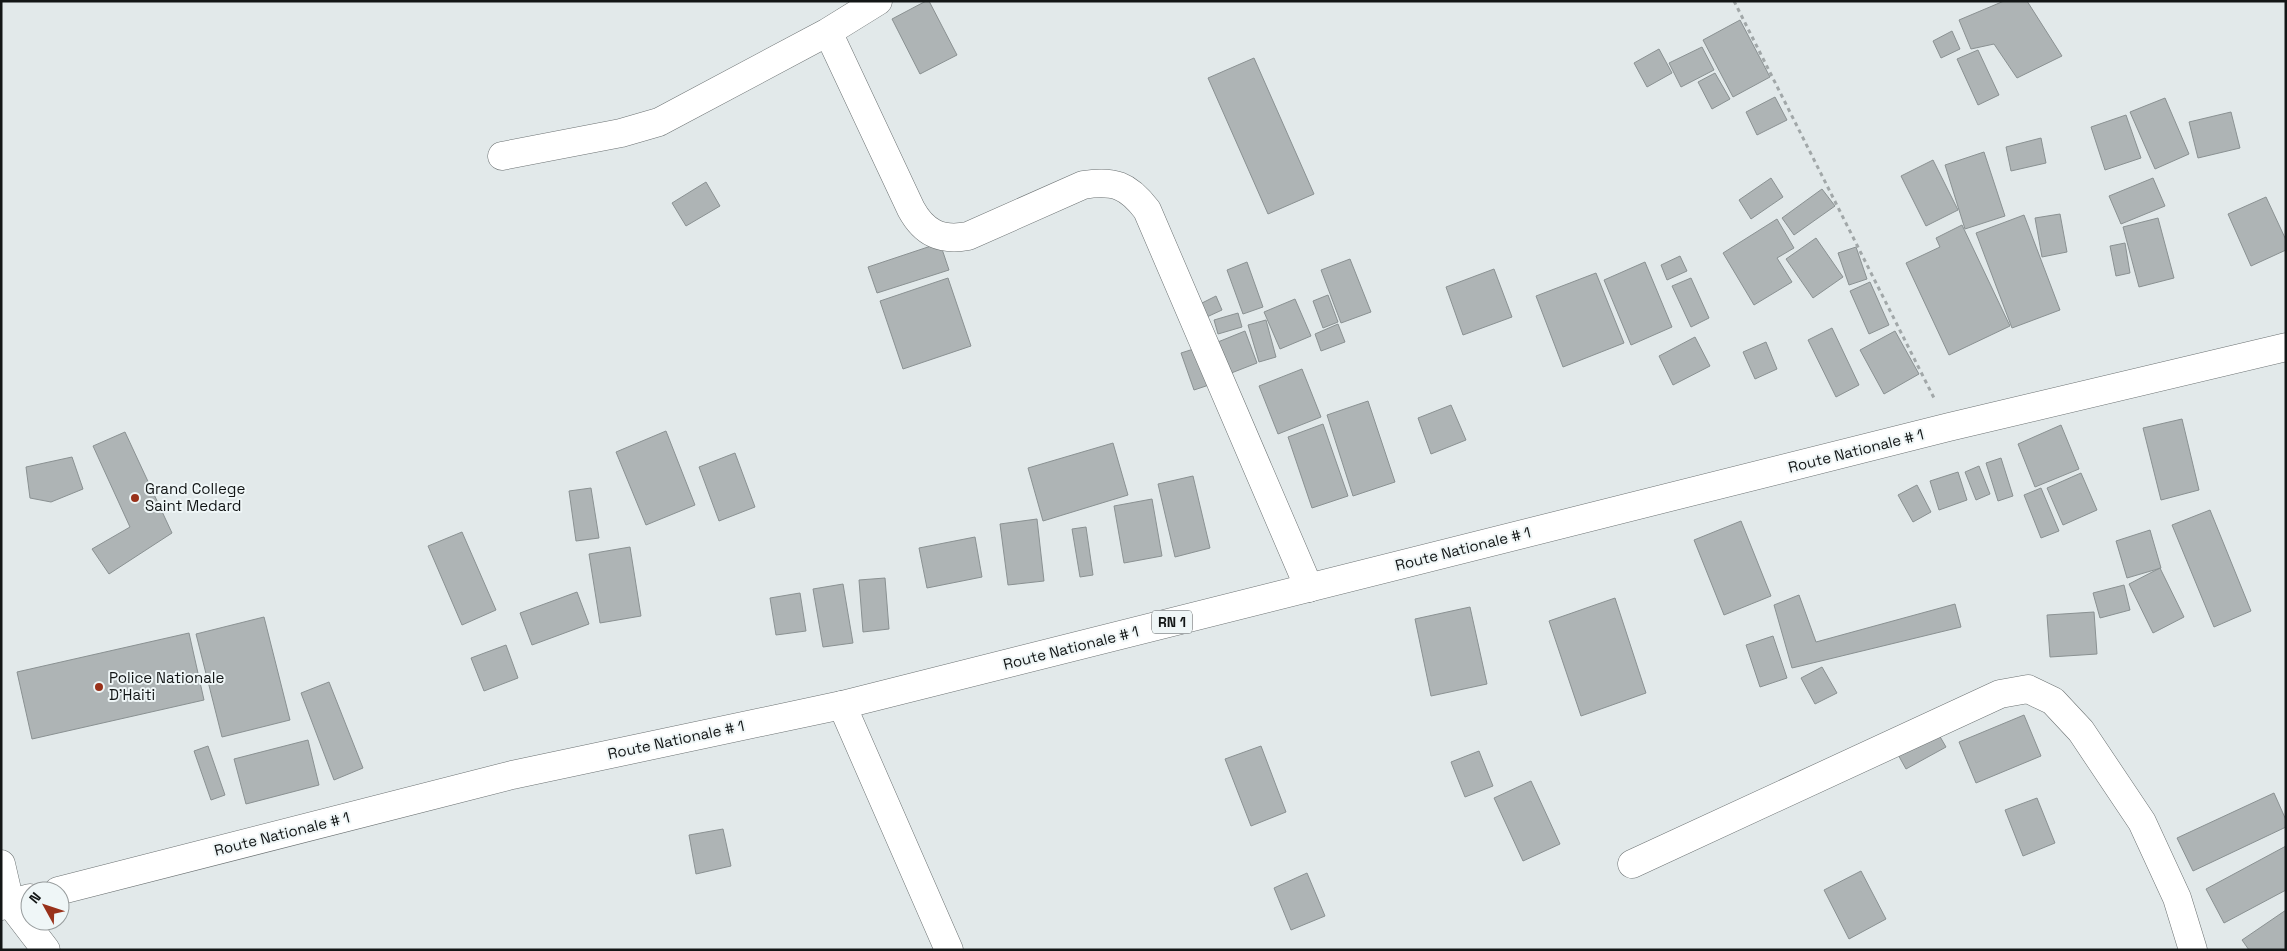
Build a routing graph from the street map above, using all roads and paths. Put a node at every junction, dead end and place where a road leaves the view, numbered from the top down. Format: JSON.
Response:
{"nodes":[{"id":1,"x":878,"y":1,"type":"edge"},
{"id":2,"x":1734,"y":1,"type":"edge"},
{"id":3,"x":828,"y":32,"type":"junction"},
{"id":4,"x":502,"y":156,"type":"dead end"},
{"id":5,"x":2286,"y":347,"type":"edge"},
{"id":6,"x":1949,"y":427,"type":"junction"},
{"id":7,"x":1309,"y":588,"type":"junction"},
{"id":8,"x":842,"y":705,"type":"junction"},
{"id":9,"x":1,"y":864,"type":"edge"},
{"id":10,"x":1632,"y":864,"type":"dead end"},
{"id":11,"x":70,"y":888,"type":"edge"},
{"id":12,"x":14,"y":902,"type":"edge"},
{"id":13,"x":2190,"y":949,"type":"edge"},
{"id":14,"x":46,"y":950,"type":"edge"},
{"id":15,"x":949,"y":950,"type":"edge"}],
"edges":[{"from":1,"to":3,"type":"street"},
{"from":2,"to":6,"type":"path"},
{"from":3,"to":4,"type":"street"},
{"from":3,"to":7,"type":"street"},
{"from":5,"to":6,"type":"street","name":"Route Nationale # 1","number":"RN 1"},
{"from":6,"to":7,"type":"street","name":"Route Nationale # 1","number":"RN 1"},
{"from":7,"to":8,"type":"street","name":"Route Nationale # 1","number":"RN 1"},
{"from":8,"to":11,"type":"street","name":"Route Nationale # 1","number":"RN 1"},
{"from":8,"to":15,"type":"street"},
{"from":9,"to":12,"type":"street"},
{"from":10,"to":13,"type":"street"},
{"from":12,"to":14,"type":"street"}]}
